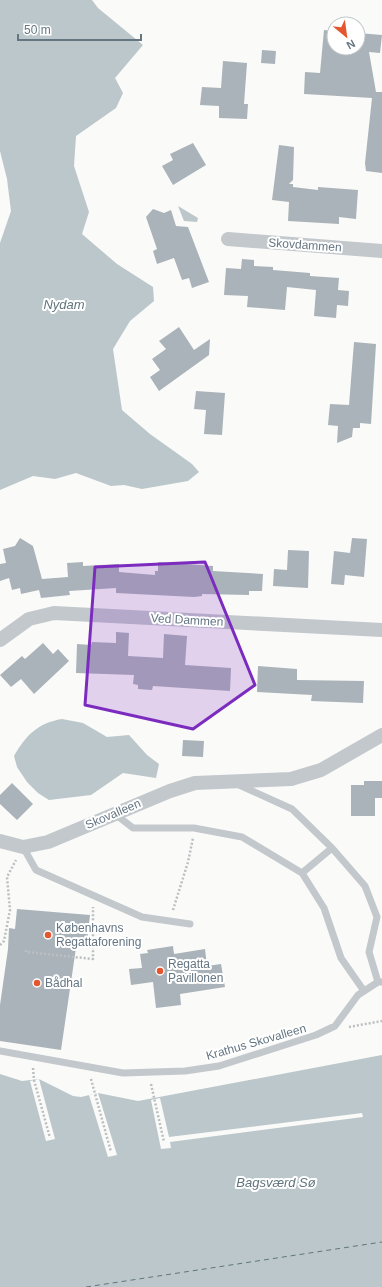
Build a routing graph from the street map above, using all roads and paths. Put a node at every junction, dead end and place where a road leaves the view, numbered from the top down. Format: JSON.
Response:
{"nodes":[{"id":1,"x":228,"y":239,"type":"dead end"},
{"id":2,"x":382,"y":251,"type":"edge"},
{"id":3,"x":382,"y":630,"type":"edge"},
{"id":4,"x":0,"y":640,"type":"edge"},
{"id":5,"x":382,"y":735,"type":"edge"},
{"id":6,"x":228,"y":780,"type":"junction"},
{"id":7,"x":115,"y":814,"type":"junction"},
{"id":8,"x":194,"y":828,"type":"junction"},
{"id":9,"x":0,"y":841,"type":"edge"},
{"id":10,"x":23,"y":847,"type":"junction"},
{"id":11,"x":332,"y":848,"type":"junction"},
{"id":12,"x":302,"y":873,"type":"junction"},
{"id":13,"x":93,"y":895,"type":"junction"},
{"id":14,"x":175,"y":900,"type":"dead end"},
{"id":15,"x":190,"y":924,"type":"dead end"},
{"id":16,"x":0,"y":945,"type":"edge"},
{"id":17,"x":26,"y":950,"type":"dead end"},
{"id":18,"x":380,"y":982,"type":"edge"},
{"id":19,"x":364,"y":991,"type":"junction"},
{"id":20,"x":382,"y":1021,"type":"edge"},
{"id":21,"x":335,"y":1026,"type":"junction"},
{"id":22,"x":0,"y":1051,"type":"edge"},
{"id":23,"x":32,"y":1058,"type":"junction"},
{"id":24,"x":89,"y":1067,"type":"junction"},
{"id":25,"x":148,"y":1072,"type":"junction"},
{"id":26,"x":50,"y":1138,"type":"dead end"},
{"id":27,"x":164,"y":1142,"type":"dead end"},
{"id":28,"x":111,"y":1152,"type":"dead end"}],
"edges":[{"from":1,"to":2,"type":"street","name":"Skovdammen"},
{"from":3,"to":4,"type":"street","name":"Ved Dammen"},
{"from":5,"to":6,"type":"street","name":"Skovalleen"},
{"from":6,"to":7,"type":"street","name":"Skovalleen"},
{"from":6,"to":11,"type":"lane","name":"Krathus Skovalleen"},
{"from":7,"to":8,"type":"lane"},
{"from":7,"to":10,"type":"street","name":"Skovalleen"},
{"from":8,"to":12,"type":"lane"},
{"from":8,"to":14,"type":"path"},
{"from":9,"to":10,"type":"street","name":"Skovalleen"},
{"from":10,"to":13,"type":"lane"},
{"from":10,"to":16,"type":"path"},
{"from":11,"to":12,"type":"lane"},
{"from":11,"to":18,"type":"lane","name":"Krathus Skovalleen"},
{"from":12,"to":19,"type":"lane"},
{"from":13,"to":15,"type":"lane"},
{"from":13,"to":17,"type":"path"},
{"from":18,"to":19,"type":"lane","name":"Krathus Skovalleen"},
{"from":19,"to":21,"type":"lane","name":"Krathus Skovalleen"},
{"from":20,"to":21,"type":"path"},
{"from":21,"to":25,"type":"lane","name":"Krathus Skovalleen"},
{"from":22,"to":23,"type":"lane","name":"Krathus Skovalleen"},
{"from":23,"to":24,"type":"lane","name":"Krathus Skovalleen"},
{"from":23,"to":26,"type":"path"},
{"from":24,"to":25,"type":"lane","name":"Krathus Skovalleen"},
{"from":24,"to":28,"type":"path"},
{"from":25,"to":27,"type":"path"}]}
